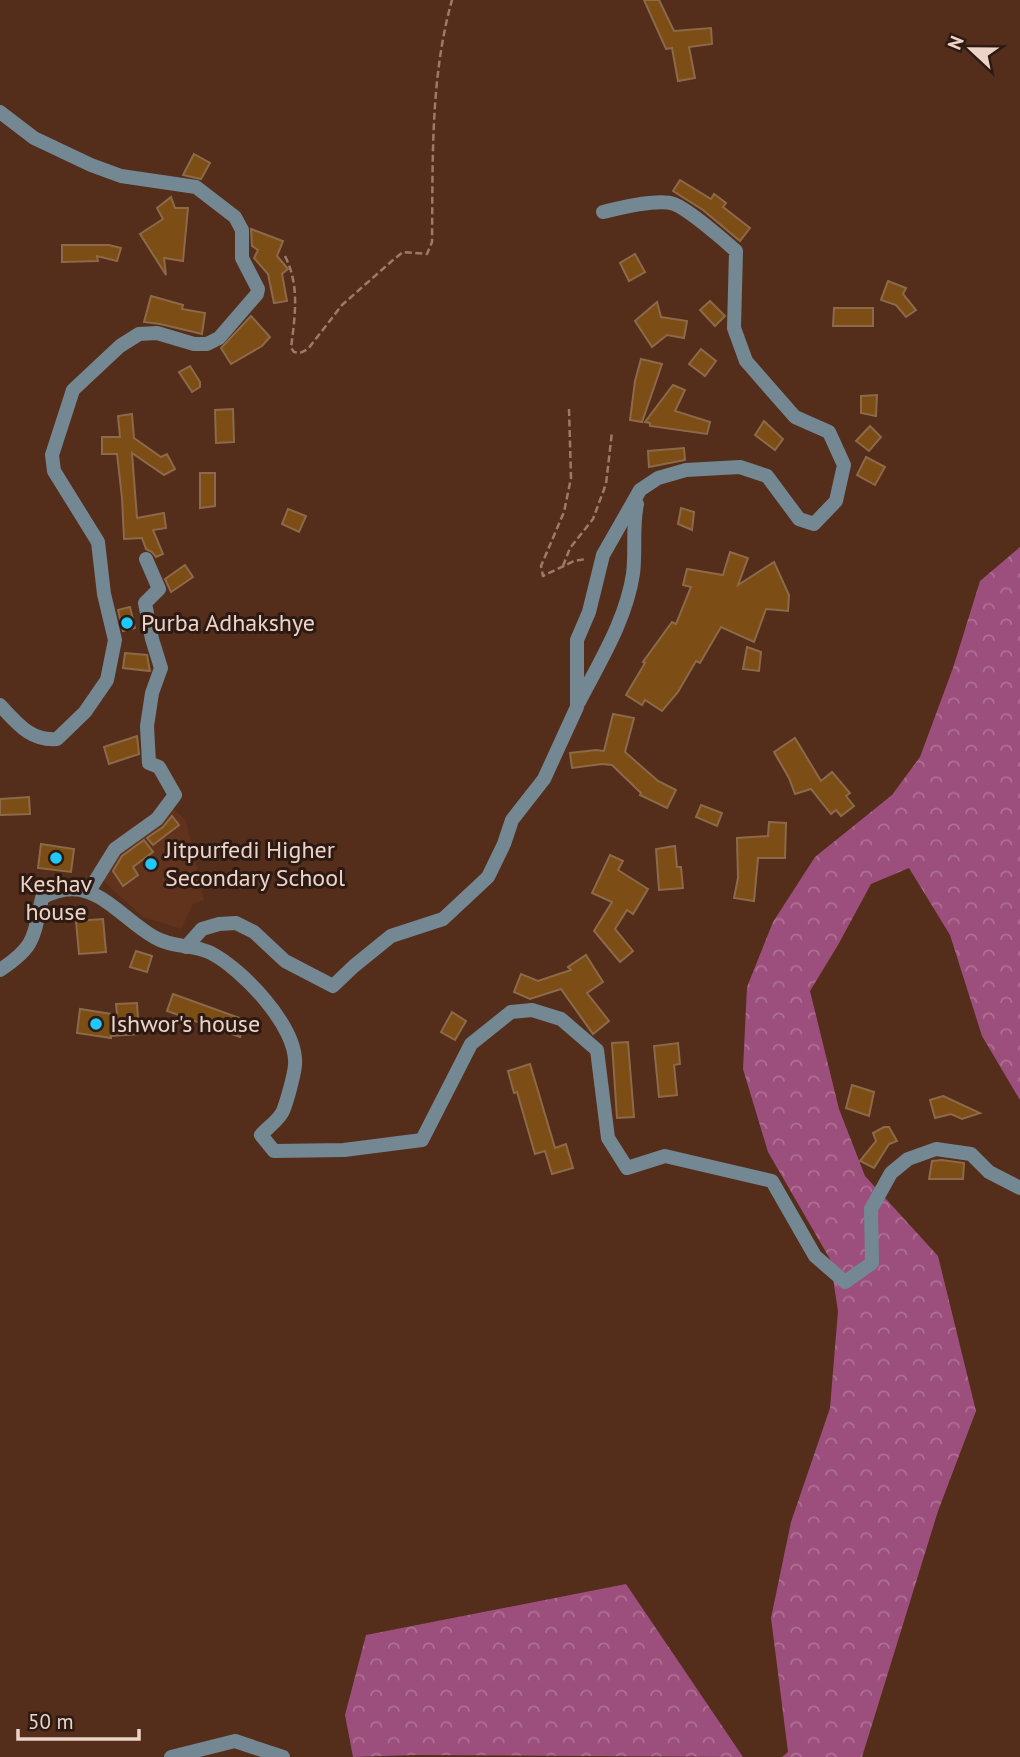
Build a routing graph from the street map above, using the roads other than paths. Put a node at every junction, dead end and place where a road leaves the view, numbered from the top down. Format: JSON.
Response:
{"nodes":[{"id":1,"x":0,"y":112,"type":"edge"},
{"id":2,"x":603,"y":212,"type":"dead end"},
{"id":3,"x":640,"y":490,"type":"junction"},
{"id":4,"x":146,"y":559,"type":"dead end"},
{"id":5,"x":0,"y":705,"type":"edge"},
{"id":6,"x":577,"y":707,"type":"junction"},
{"id":7,"x":89,"y":891,"type":"junction"},
{"id":8,"x":186,"y":947,"type":"junction"},
{"id":9,"x":0,"y":970,"type":"edge"},
{"id":10,"x":1020,"y":1188,"type":"edge"},
{"id":11,"x":171,"y":1757,"type":"edge"},
{"id":12,"x":284,"y":1757,"type":"edge"}],
"edges":[{"from":1,"to":5,"type":"street"},
{"from":2,"to":3,"type":"street"},
{"from":3,"to":6,"type":"street"},
{"from":3,"to":6,"type":"street"},
{"from":4,"to":7,"type":"street"},
{"from":6,"to":8,"type":"street"},
{"from":7,"to":8,"type":"street"},
{"from":7,"to":9,"type":"street"},
{"from":8,"to":10,"type":"street"},
{"from":11,"to":12,"type":"street"}]}
